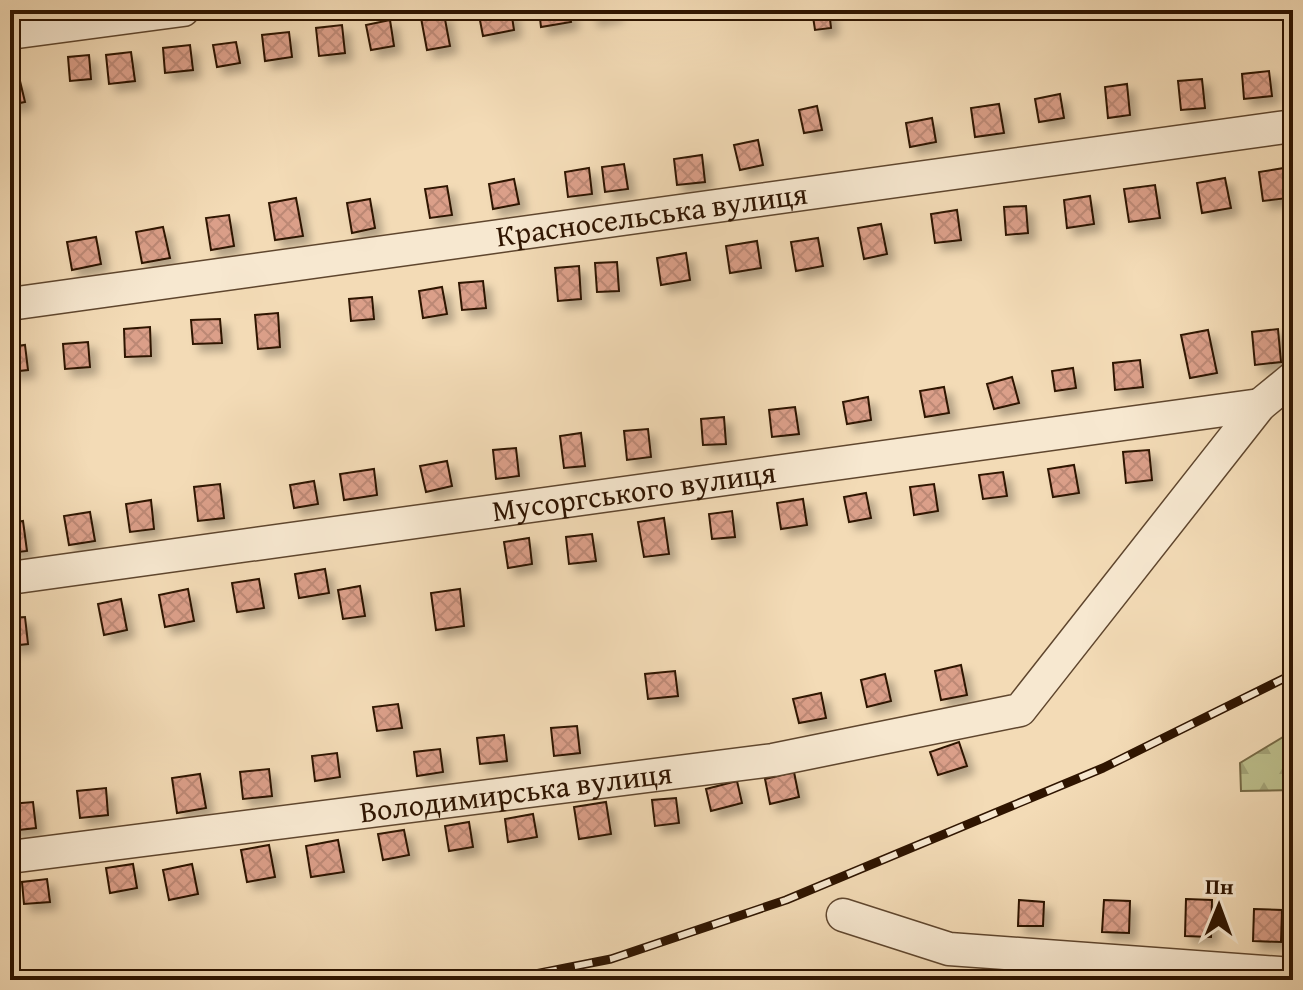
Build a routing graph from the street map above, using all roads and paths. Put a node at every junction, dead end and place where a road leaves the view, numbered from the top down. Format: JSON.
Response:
{"nodes":[{"id":1,"x":183,"y":10,"type":"edge"},
{"id":2,"x":10,"y":33,"type":"edge"},
{"id":3,"x":1293,"y":126,"type":"edge"},
{"id":4,"x":10,"y":304,"type":"edge"},
{"id":5,"x":1293,"y":378,"type":"edge"},
{"id":6,"x":1260,"y":405,"type":"junction"},
{"id":7,"x":10,"y":578,"type":"edge"},
{"id":8,"x":10,"y":857,"type":"edge"},
{"id":9,"x":843,"y":915,"type":"dead end"},
{"id":10,"x":1293,"y":974,"type":"edge"}],
"edges":[{"from":1,"to":2,"type":"street"},
{"from":3,"to":4,"type":"street","name":"Красносельська вулиця"},
{"from":5,"to":6,"type":"street"},
{"from":6,"to":7,"type":"street","name":"Мусоргського вулиця"},
{"from":6,"to":8,"type":"street","name":"Володимирська вулиця"},
{"from":9,"to":10,"type":"street"}]}
